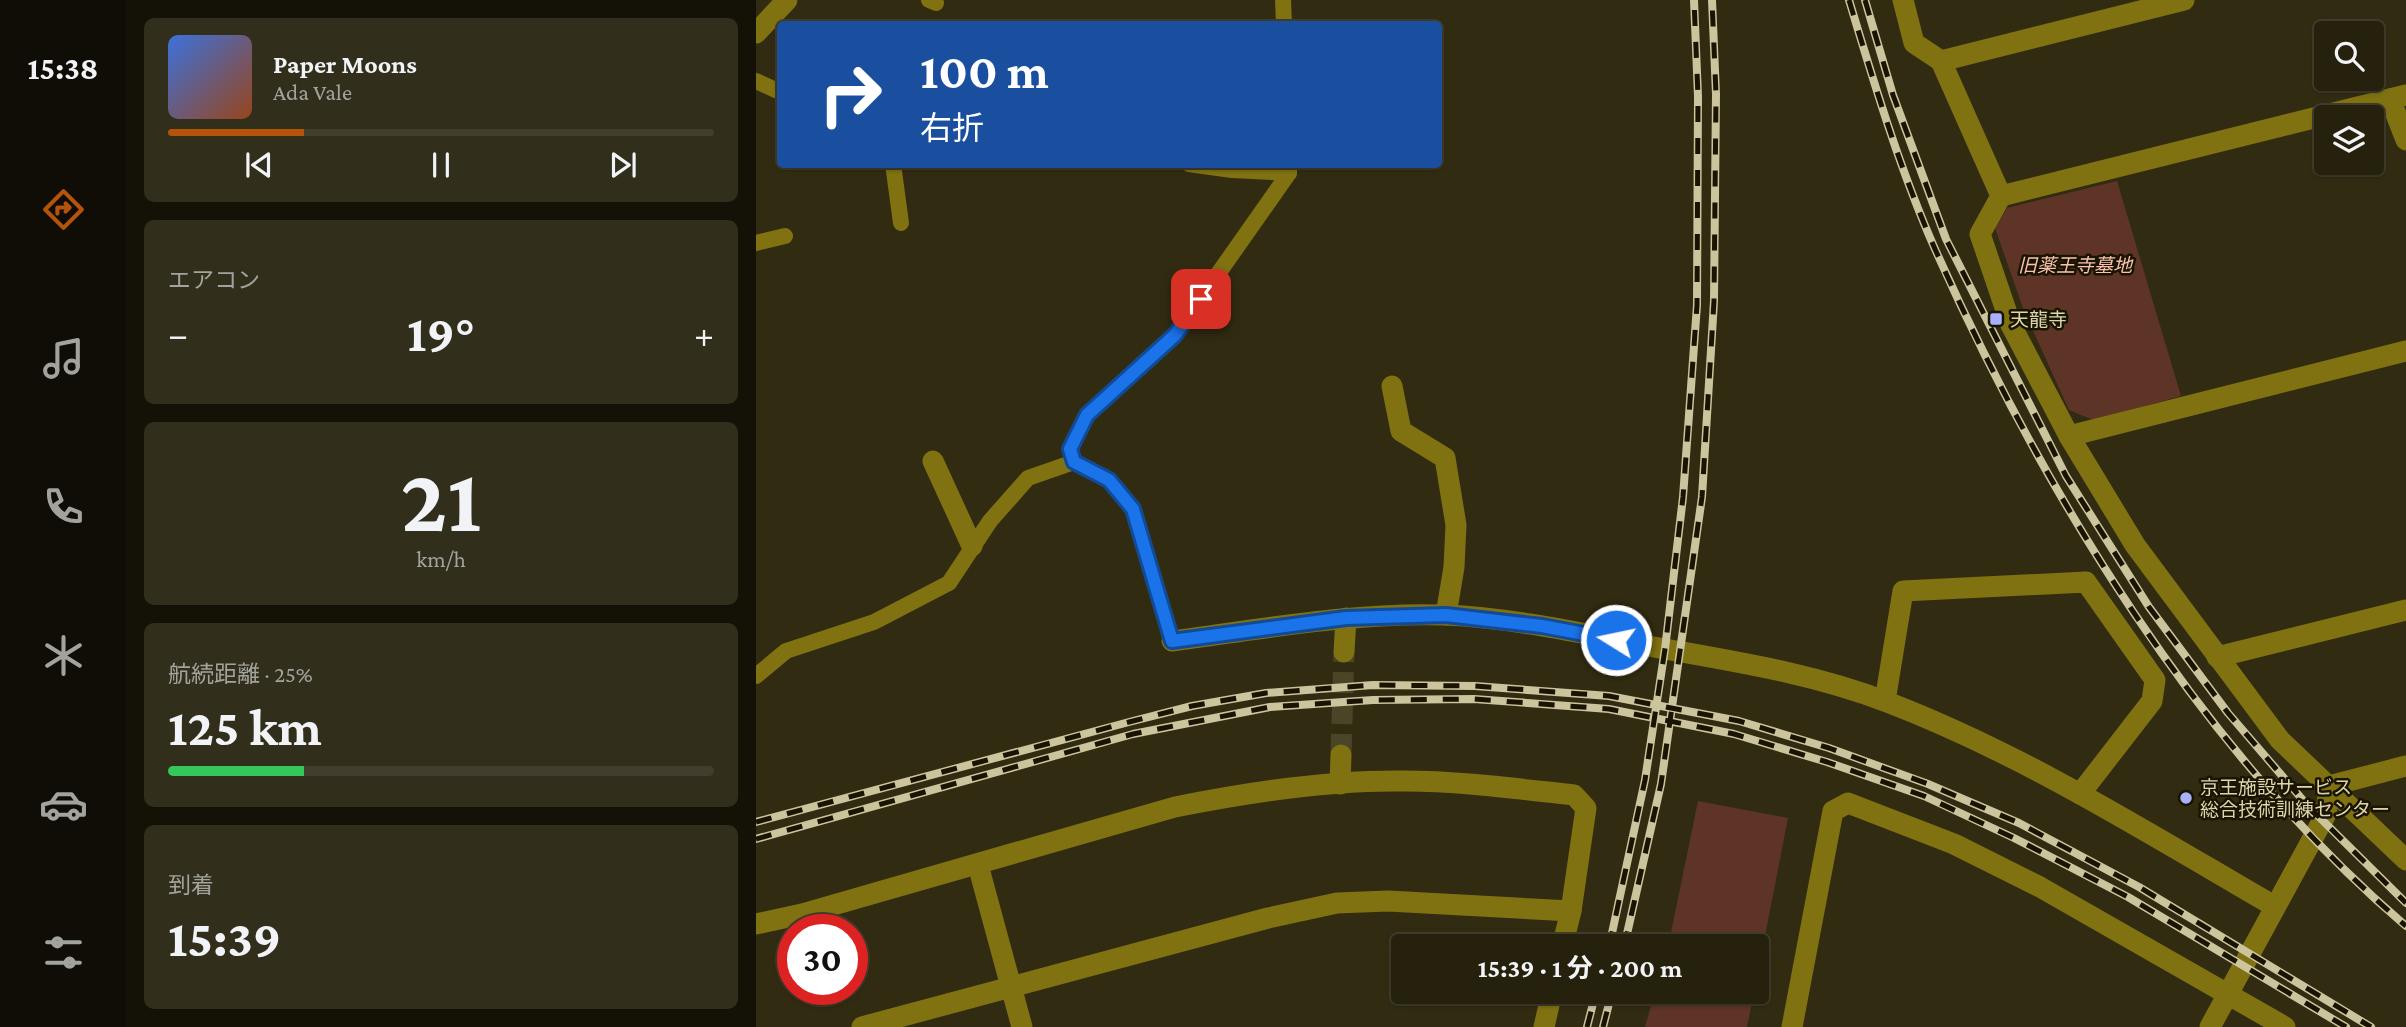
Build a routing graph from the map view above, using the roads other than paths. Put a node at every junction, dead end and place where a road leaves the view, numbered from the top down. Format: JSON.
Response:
{"nodes":[{"id":1,"x":787,"y":0,"type":"edge"},
{"id":2,"x":1283,"y":0,"type":"edge"},
{"id":3,"x":1903,"y":0,"type":"edge"},
{"id":4,"x":2184,"y":0,"type":"edge"},
{"id":5,"x":1284,"y":21,"type":"edge"},
{"id":6,"x":756,"y":33,"type":"edge"},
{"id":7,"x":1941,"y":61,"type":"junction"},
{"id":8,"x":756,"y":80,"type":"edge"},
{"id":9,"x":777,"y":90,"type":"edge"},
{"id":10,"x":2398,"y":97,"type":"edge"},
{"id":11,"x":2406,"y":140,"type":"edge"},
{"id":12,"x":894,"y":168,"type":"edge"},
{"id":13,"x":1218,"y":168,"type":"edge"},
{"id":14,"x":1289,"y":169,"type":"edge"},
{"id":15,"x":2001,"y":196,"type":"junction"},
{"id":16,"x":901,"y":223,"type":"dead end"},
{"id":17,"x":785,"y":236,"type":"dead end"},
{"id":18,"x":756,"y":243,"type":"edge"},
{"id":19,"x":2406,"y":351,"type":"edge"},
{"id":20,"x":1392,"y":386,"type":"dead end"},
{"id":21,"x":2069,"y":436,"type":"junction"},
{"id":22,"x":933,"y":461,"type":"dead end"},
{"id":23,"x":1074,"y":462,"type":"junction"},
{"id":24,"x":972,"y":546,"type":"junction"},
{"id":25,"x":2406,"y":610,"type":"edge"},
{"id":26,"x":1446,"y":615,"type":"junction"},
{"id":27,"x":1346,"y":618,"type":"junction"},
{"id":28,"x":1172,"y":641,"type":"joint"},
{"id":29,"x":1344,"y":652,"type":"tunnel mouth"},
{"id":30,"x":2217,"y":657,"type":"junction"},
{"id":31,"x":756,"y":677,"type":"edge"},
{"id":32,"x":1885,"y":701,"type":"junction"},
{"id":33,"x":1341,"y":755,"type":"tunnel mouth"},
{"id":34,"x":2406,"y":766,"type":"edge"},
{"id":35,"x":1340,"y":784,"type":"junction"},
{"id":36,"x":2329,"y":786,"type":"junction"},
{"id":37,"x":2080,"y":794,"type":"junction"},
{"id":38,"x":2406,"y":860,"type":"edge"},
{"id":39,"x":978,"y":865,"type":"junction"},
{"id":40,"x":2274,"y":906,"type":"junction"},
{"id":41,"x":1570,"y":911,"type":"junction"},
{"id":42,"x":756,"y":924,"type":"edge"},
{"id":43,"x":1565,"y":934,"type":"edge"},
{"id":44,"x":1011,"y":986,"type":"junction"},
{"id":45,"x":2228,"y":995,"type":"junction"},
{"id":46,"x":1549,"y":1004,"type":"edge"},
{"id":47,"x":862,"y":1027,"type":"edge"},
{"id":48,"x":1023,"y":1027,"type":"edge"},
{"id":49,"x":1544,"y":1027,"type":"edge"},
{"id":50,"x":1792,"y":1027,"type":"edge"},
{"id":51,"x":2210,"y":1027,"type":"edge"},
{"id":52,"x":2285,"y":1027,"type":"edge"}],
"edges":[{"from":1,"to":6,"type":"street"},
{"from":2,"to":5,"type":"lane"},
{"from":3,"to":7,"type":"street"},
{"from":4,"to":7,"type":"street"},
{"from":7,"to":15,"type":"street"},
{"from":8,"to":9,"type":"lane"},
{"from":10,"to":11,"type":"street"},
{"from":10,"to":15,"type":"street"},
{"from":12,"to":16,"type":"lane"},
{"from":13,"to":14,"type":"lane"},
{"from":14,"to":23,"type":"lane"},
{"from":15,"to":21,"type":"street"},
{"from":17,"to":18,"type":"lane"},
{"from":19,"to":21,"type":"street"},
{"from":20,"to":26,"type":"street"},
{"from":21,"to":30,"type":"street"},
{"from":22,"to":24,"type":"street"},
{"from":23,"to":24,"type":"lane"},
{"from":23,"to":28,"type":"lane"},
{"from":24,"to":31,"type":"lane"},
{"from":25,"to":30,"type":"street"},
{"from":26,"to":27,"type":"street"},
{"from":26,"to":32,"type":"street"},
{"from":27,"to":28,"type":"street"},
{"from":27,"to":29,"type":"street"},
{"from":30,"to":36,"type":"street"},
{"from":32,"to":37,"type":"street"},
{"from":32,"to":37,"type":"street"},
{"from":33,"to":35,"type":"street"},
{"from":34,"to":36,"type":"street"},
{"from":35,"to":39,"type":"street"},
{"from":35,"to":41,"type":"street"},
{"from":36,"to":38,"type":"street"},
{"from":36,"to":40,"type":"street"},
{"from":37,"to":40,"type":"street"},
{"from":39,"to":42,"type":"street"},
{"from":39,"to":44,"type":"street"},
{"from":40,"to":45,"type":"street"},
{"from":41,"to":43,"type":"street"},
{"from":41,"to":44,"type":"street"},
{"from":44,"to":47,"type":"street"},
{"from":44,"to":48,"type":"street"},
{"from":45,"to":50,"type":"street"},
{"from":45,"to":51,"type":"street"},
{"from":45,"to":52,"type":"street"},
{"from":46,"to":49,"type":"street"}]}
